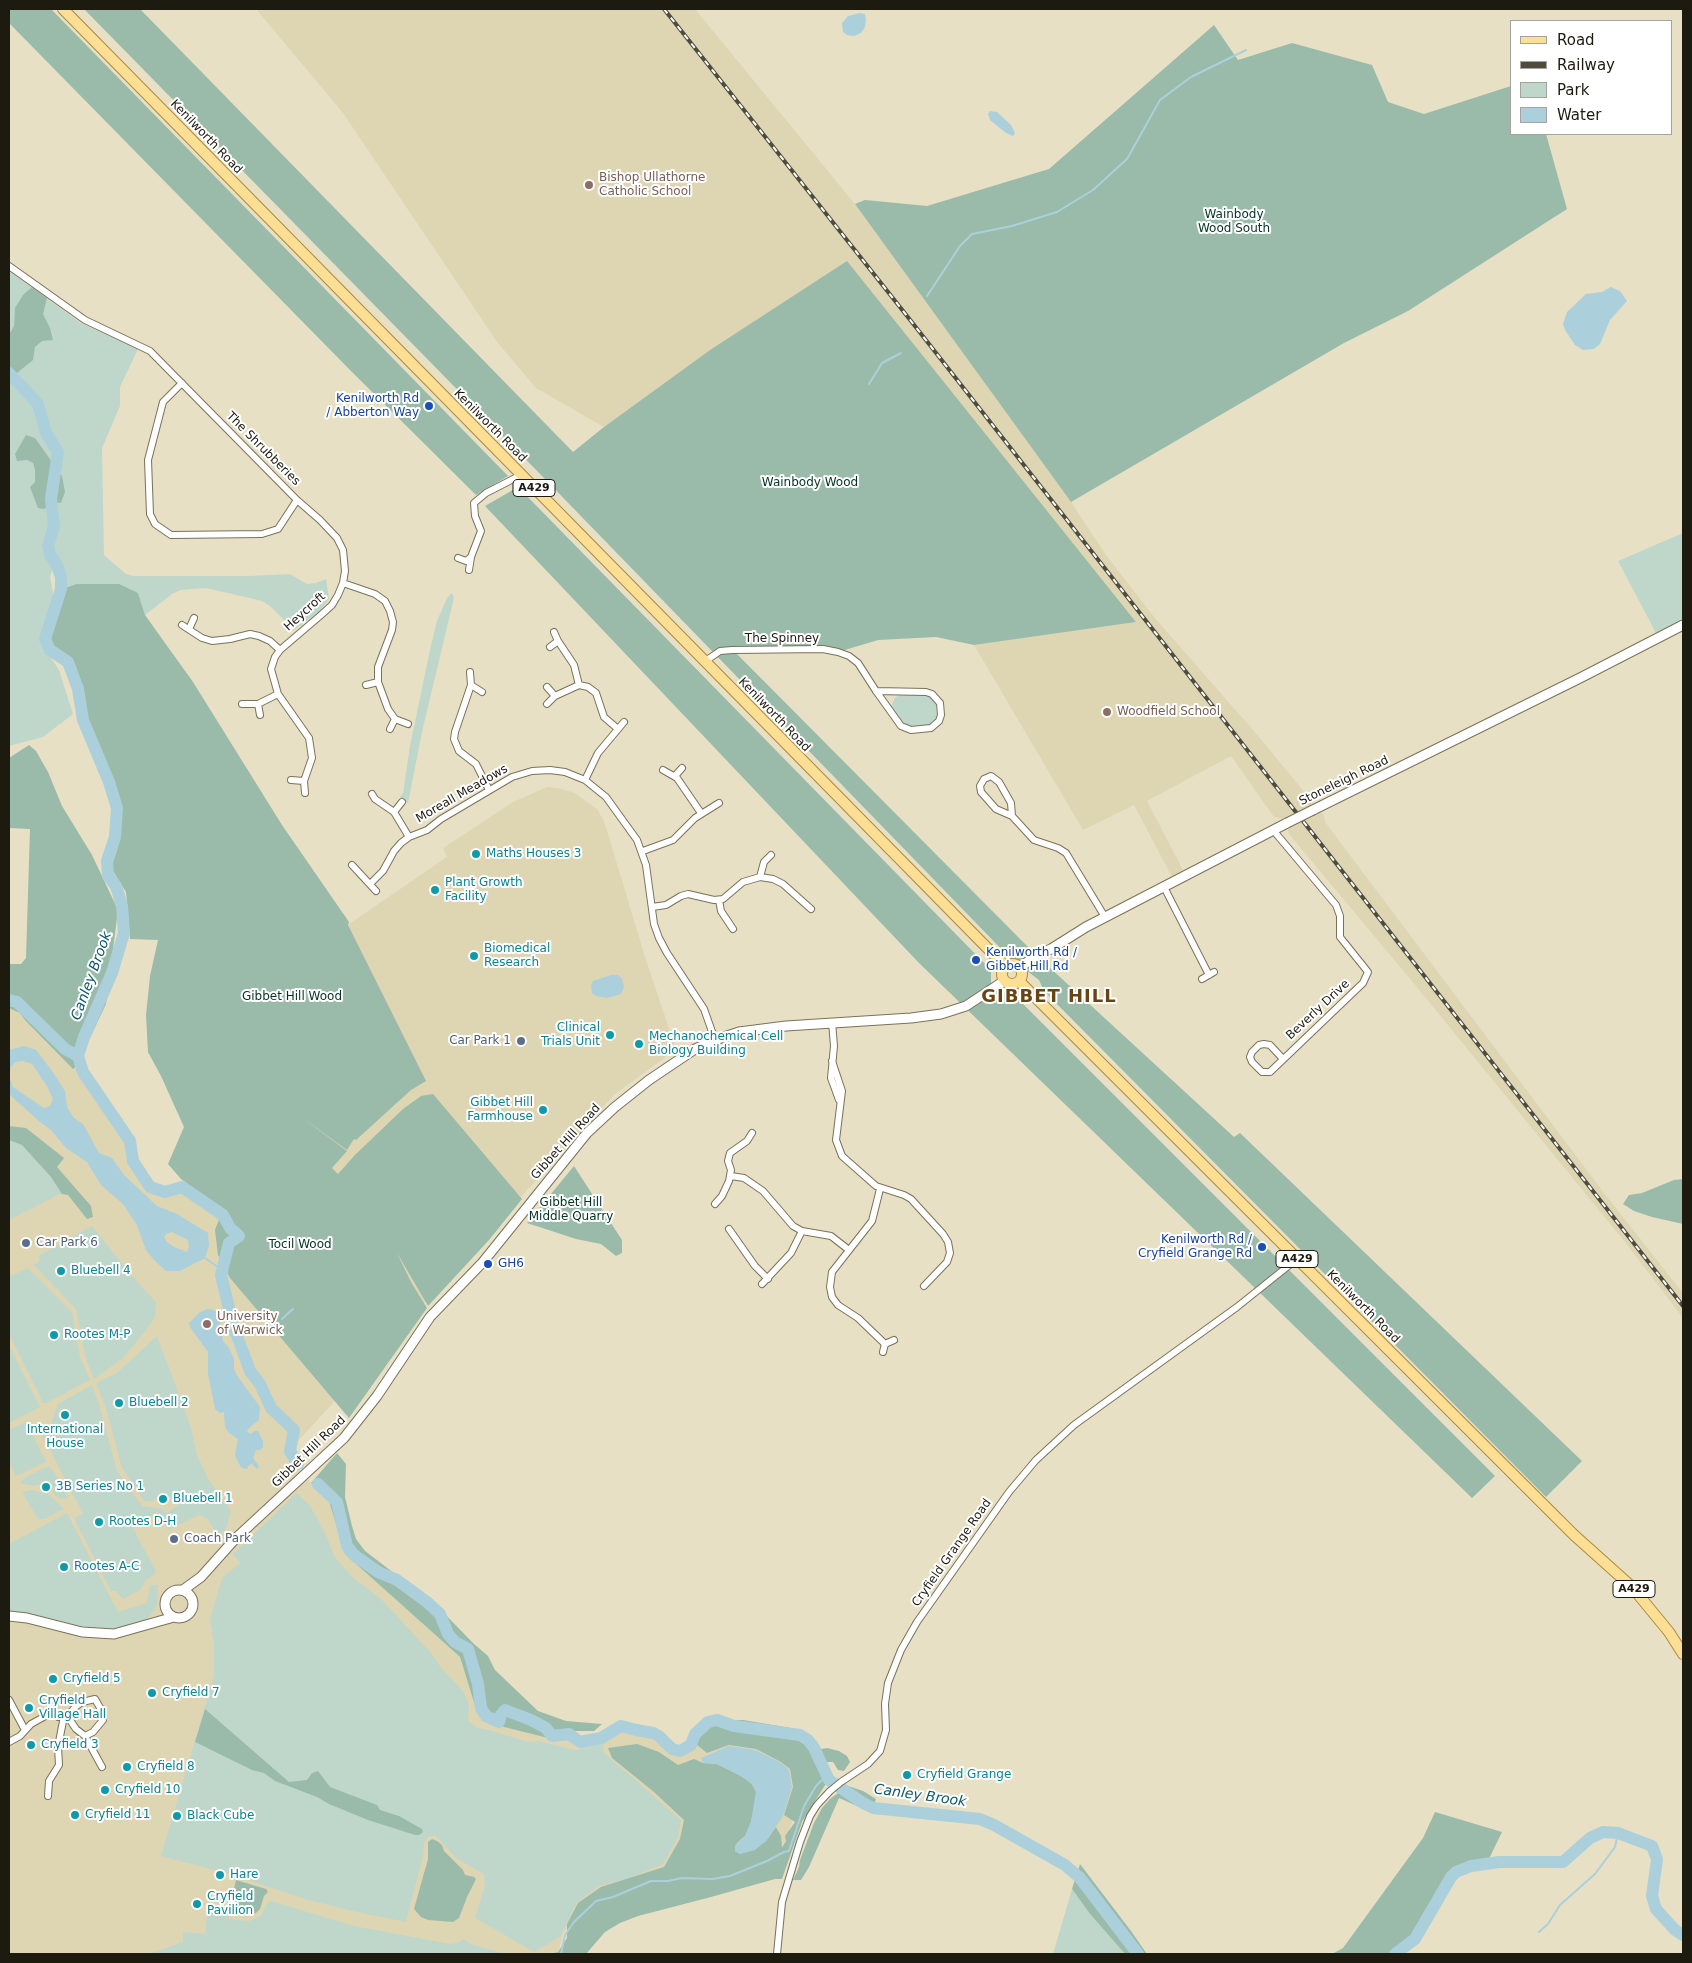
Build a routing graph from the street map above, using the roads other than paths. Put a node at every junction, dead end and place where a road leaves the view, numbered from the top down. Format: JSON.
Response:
{"nodes":[{"id":1,"x":63,"y":9,"type":"edge"},
{"id":2,"x":9,"y":266,"type":"edge"},
{"id":3,"x":182,"y":383,"type":"junction"},
{"id":4,"x":521,"y":475,"type":"junction"},
{"id":5,"x":297,"y":500,"type":"junction"},
{"id":6,"x":471,"y":557,"type":"junction"},
{"id":7,"x":458,"y":558,"type":"dead end"},
{"id":8,"x":469,"y":570,"type":"dead end"},
{"id":9,"x":343,"y":583,"type":"junction"},
{"id":10,"x":194,"y":618,"type":"dead end"},
{"id":11,"x":182,"y":624,"type":"dead end"},
{"id":12,"x":1683,"y":625,"type":"edge"},
{"id":13,"x":190,"y":629,"type":"junction"},
{"id":14,"x":554,"y":632,"type":"dead end"},
{"id":15,"x":558,"y":642,"type":"junction"},
{"id":16,"x":550,"y":647,"type":"dead end"},
{"id":17,"x":280,"y":650,"type":"junction"},
{"id":18,"x":704,"y":662,"type":"junction"},
{"id":19,"x":470,"y":672,"type":"dead end"},
{"id":20,"x":378,"y":682,"type":"junction"},
{"id":21,"x":366,"y":685,"type":"dead end"},
{"id":22,"x":471,"y":685,"type":"junction"},
{"id":23,"x":579,"y":685,"type":"junction"},
{"id":24,"x":547,"y":688,"type":"dead end"},
{"id":25,"x":876,"y":691,"type":"junction"},
{"id":26,"x":482,"y":692,"type":"dead end"},
{"id":27,"x":278,"y":694,"type":"junction"},
{"id":28,"x":555,"y":696,"type":"junction"},
{"id":29,"x":242,"y":704,"type":"dead end"},
{"id":30,"x":258,"y":704,"type":"junction"},
{"id":31,"x":547,"y":704,"type":"dead end"},
{"id":32,"x":260,"y":715,"type":"dead end"},
{"id":33,"x":395,"y":719,"type":"junction"},
{"id":34,"x":624,"y":722,"type":"dead end"},
{"id":35,"x":408,"y":724,"type":"dead end"},
{"id":36,"x":390,"y":729,"type":"dead end"},
{"id":37,"x":618,"y":729,"type":"junction"},
{"id":38,"x":682,"y":768,"type":"dead end"},
{"id":39,"x":663,"y":770,"type":"dead end"},
{"id":40,"x":675,"y":776,"type":"junction"},
{"id":41,"x":291,"y":780,"type":"dead end"},
{"id":42,"x":585,"y":780,"type":"junction"},
{"id":43,"x":304,"y":781,"type":"junction"},
{"id":44,"x":489,"y":790,"type":"junction"},
{"id":45,"x":305,"y":793,"type":"dead end"},
{"id":46,"x":372,"y":794,"type":"dead end"},
{"id":47,"x":402,"y":802,"type":"dead end"},
{"id":48,"x":719,"y":803,"type":"dead end"},
{"id":49,"x":394,"y":812,"type":"junction"},
{"id":50,"x":702,"y":813,"type":"junction"},
{"id":51,"x":1012,"y":816,"type":"junction"},
{"id":52,"x":1274,"y":830,"type":"junction"},
{"id":53,"x":409,"y":837,"type":"junction"},
{"id":54,"x":642,"y":851,"type":"junction"},
{"id":55,"x":771,"y":855,"type":"dead end"},
{"id":56,"x":352,"y":864,"type":"dead end"},
{"id":57,"x":760,"y":877,"type":"junction"},
{"id":58,"x":370,"y":884,"type":"junction"},
{"id":59,"x":1164,"y":887,"type":"junction"},
{"id":60,"x":376,"y":891,"type":"dead end"},
{"id":61,"x":799,"y":898,"type":"junction"},
{"id":62,"x":719,"y":900,"type":"junction"},
{"id":63,"x":794,"y":904,"type":"dead end"},
{"id":64,"x":652,"y":907,"type":"junction"},
{"id":65,"x":811,"y":909,"type":"dead end"},
{"id":66,"x":1105,"y":917,"type":"junction"},
{"id":67,"x":733,"y":929,"type":"dead end"},
{"id":68,"x":1006,"y":966,"type":"junction"},
{"id":69,"x":1020,"y":968,"type":"junction"},
{"id":70,"x":1202,"y":980,"type":"dead end"},
{"id":71,"x":1004,"y":981,"type":"junction"},
{"id":72,"x":1020,"y":982,"type":"junction"},
{"id":73,"x":832,"y":1022,"type":"junction"},
{"id":74,"x":716,"y":1040,"type":"junction"},
{"id":75,"x":1283,"y":1059,"type":"junction"},
{"id":76,"x":752,"y":1133,"type":"dead end"},
{"id":77,"x":730,"y":1176,"type":"junction"},
{"id":78,"x":880,"y":1189,"type":"junction"},
{"id":79,"x":715,"y":1204,"type":"dead end"},
{"id":80,"x":729,"y":1229,"type":"dead end"},
{"id":81,"x":802,"y":1231,"type":"junction"},
{"id":82,"x":849,"y":1250,"type":"junction"},
{"id":83,"x":1297,"y":1259,"type":"junction"},
{"id":84,"x":768,"y":1279,"type":"junction"},
{"id":85,"x":762,"y":1284,"type":"dead end"},
{"id":86,"x":924,"y":1286,"type":"dead end"},
{"id":87,"x":894,"y":1340,"type":"dead end"},
{"id":88,"x":885,"y":1344,"type":"junction"},
{"id":89,"x":883,"y":1352,"type":"dead end"},
{"id":90,"x":201,"y":1577,"type":"junction"},
{"id":91,"x":183,"y":1590,"type":"junction"},
{"id":92,"x":192,"y":1599,"type":"junction"},
{"id":93,"x":164,"y":1604,"type":"junction"},
{"id":94,"x":9,"y":1616,"type":"edge"},
{"id":95,"x":174,"y":1617,"type":"junction"},
{"id":96,"x":151,"y":1623,"type":"junction"},
{"id":97,"x":1683,"y":1654,"type":"edge"},
{"id":98,"x":9,"y":1700,"type":"edge"},
{"id":99,"x":66,"y":1716,"type":"junction"},
{"id":100,"x":25,"y":1730,"type":"junction"},
{"id":101,"x":85,"y":1736,"type":"junction"},
{"id":102,"x":9,"y":1742,"type":"edge"},
{"id":103,"x":102,"y":1767,"type":"dead end"},
{"id":104,"x":48,"y":1796,"type":"dead end"},
{"id":105,"x":777,"y":1954,"type":"edge"}],
"edges":[{"from":1,"to":4,"type":"main road","name":"Kenilworth Road","number":"A429"},
{"from":2,"to":3,"type":"street","name":"The Shrubberies"},
{"from":3,"to":5,"type":"street","name":"The Shrubberies"},
{"from":3,"to":5,"type":"street","name":"The Shrubberies"},
{"from":4,"to":6,"type":"street"},
{"from":4,"to":18,"type":"main road","name":"Kenilworth Road","number":"A429"},
{"from":5,"to":9,"type":"street","name":"Heycroft"},
{"from":6,"to":7,"type":"street"},
{"from":6,"to":8,"type":"street"},
{"from":9,"to":17,"type":"street","name":"Heycroft"},
{"from":9,"to":20,"type":"street"},
{"from":10,"to":13,"type":"street"},
{"from":11,"to":13,"type":"street"},
{"from":12,"to":52,"type":"street","name":"Stoneleigh Road","bridge":true},
{"from":13,"to":17,"type":"street"},
{"from":14,"to":15,"type":"street"},
{"from":15,"to":16,"type":"street"},
{"from":15,"to":23,"type":"street"},
{"from":17,"to":27,"type":"street","name":"Heycroft"},
{"from":18,"to":25,"type":"street","name":"The Spinney"},
{"from":18,"to":68,"type":"main road","name":"Kenilworth Road","number":"A429"},
{"from":19,"to":22,"type":"street"},
{"from":20,"to":21,"type":"street"},
{"from":20,"to":33,"type":"street"},
{"from":22,"to":26,"type":"street"},
{"from":22,"to":44,"type":"street"},
{"from":23,"to":28,"type":"street"},
{"from":23,"to":37,"type":"street"},
{"from":24,"to":28,"type":"street"},
{"from":25,"to":25,"type":"street","name":"The Spinney"},
{"from":27,"to":30,"type":"street"},
{"from":27,"to":43,"type":"street","name":"Heycroft"},
{"from":28,"to":31,"type":"street"},
{"from":29,"to":30,"type":"street"},
{"from":30,"to":32,"type":"street"},
{"from":33,"to":35,"type":"street"},
{"from":33,"to":36,"type":"street"},
{"from":34,"to":37,"type":"street"},
{"from":37,"to":42,"type":"street"},
{"from":38,"to":40,"type":"street"},
{"from":39,"to":40,"type":"street"},
{"from":40,"to":50,"type":"street"},
{"from":41,"to":43,"type":"street"},
{"from":42,"to":44,"type":"street","name":"Moreall Meadows"},
{"from":42,"to":54,"type":"street","name":"Moreall Meadows"},
{"from":43,"to":45,"type":"street","name":"Heycroft"},
{"from":44,"to":53,"type":"street","name":"Moreall Meadows"},
{"from":46,"to":49,"type":"street","name":"Moreall Meadows"},
{"from":47,"to":49,"type":"street","name":"Moreall Meadows"},
{"from":48,"to":50,"type":"street"},
{"from":49,"to":53,"type":"street","name":"Moreall Meadows"},
{"from":50,"to":54,"type":"street"},
{"from":51,"to":51,"type":"street"},
{"from":51,"to":66,"type":"street"},
{"from":52,"to":59,"type":"street","name":"Stoneleigh Road"},
{"from":52,"to":75,"type":"street","name":"Beverly Drive"},
{"from":53,"to":58,"type":"street","name":"Moreall Meadows"},
{"from":54,"to":64,"type":"street","name":"Moreall Meadows"},
{"from":55,"to":57,"type":"street"},
{"from":56,"to":58,"type":"street"},
{"from":57,"to":61,"type":"street"},
{"from":57,"to":62,"type":"street"},
{"from":58,"to":60,"type":"street"},
{"from":59,"to":66,"type":"street","name":"Stoneleigh Road"},
{"from":59,"to":70,"type":"street"},
{"from":61,"to":63,"type":"street"},
{"from":61,"to":65,"type":"street"},
{"from":62,"to":64,"type":"street"},
{"from":62,"to":67,"type":"street"},
{"from":64,"to":74,"type":"street","name":"Moreall Meadows"},
{"from":66,"to":69,"type":"street","name":"Stoneleigh Road"},
{"from":68,"to":69,"type":"main road"},
{"from":68,"to":71,"type":"main road"},
{"from":69,"to":72,"type":"main road"},
{"from":71,"to":72,"type":"main road"},
{"from":71,"to":73,"type":"street","name":"Gibbet Hill Road"},
{"from":72,"to":83,"type":"main road","name":"Kenilworth Road","number":"A429"},
{"from":73,"to":74,"type":"street","name":"Gibbet Hill Road"},
{"from":73,"to":78,"type":"street"},
{"from":74,"to":90,"type":"street","name":"Gibbet Hill Road"},
{"from":75,"to":75,"type":"street","name":"Beverly Drive"},
{"from":76,"to":77,"type":"street"},
{"from":77,"to":79,"type":"street"},
{"from":77,"to":81,"type":"street"},
{"from":78,"to":82,"type":"street"},
{"from":78,"to":86,"type":"street"},
{"from":80,"to":84,"type":"street"},
{"from":81,"to":82,"type":"street"},
{"from":81,"to":84,"type":"street"},
{"from":82,"to":88,"type":"street"},
{"from":83,"to":97,"type":"main road","name":"Kenilworth Road","number":"A429"},
{"from":83,"to":105,"type":"street","name":"Cryfield Grange Road"},
{"from":84,"to":85,"type":"street"},
{"from":87,"to":88,"type":"street"},
{"from":88,"to":89,"type":"street"},
{"from":90,"to":91,"type":"street","name":"Gibbet Hill Road"},
{"from":90,"to":92,"type":"street","name":"Gibbet Hill Road"},
{"from":91,"to":92,"type":"street"},
{"from":91,"to":93,"type":"street"},
{"from":92,"to":95,"type":"street"},
{"from":93,"to":95,"type":"street"},
{"from":93,"to":96,"type":"street"},
{"from":94,"to":96,"type":"street"},
{"from":95,"to":96,"type":"street"},
{"from":98,"to":100,"type":"street"},
{"from":99,"to":100,"type":"street"},
{"from":99,"to":101,"type":"street"},
{"from":99,"to":101,"type":"street"},
{"from":99,"to":104,"type":"street"},
{"from":100,"to":102,"type":"street"},
{"from":101,"to":103,"type":"street"}]}
